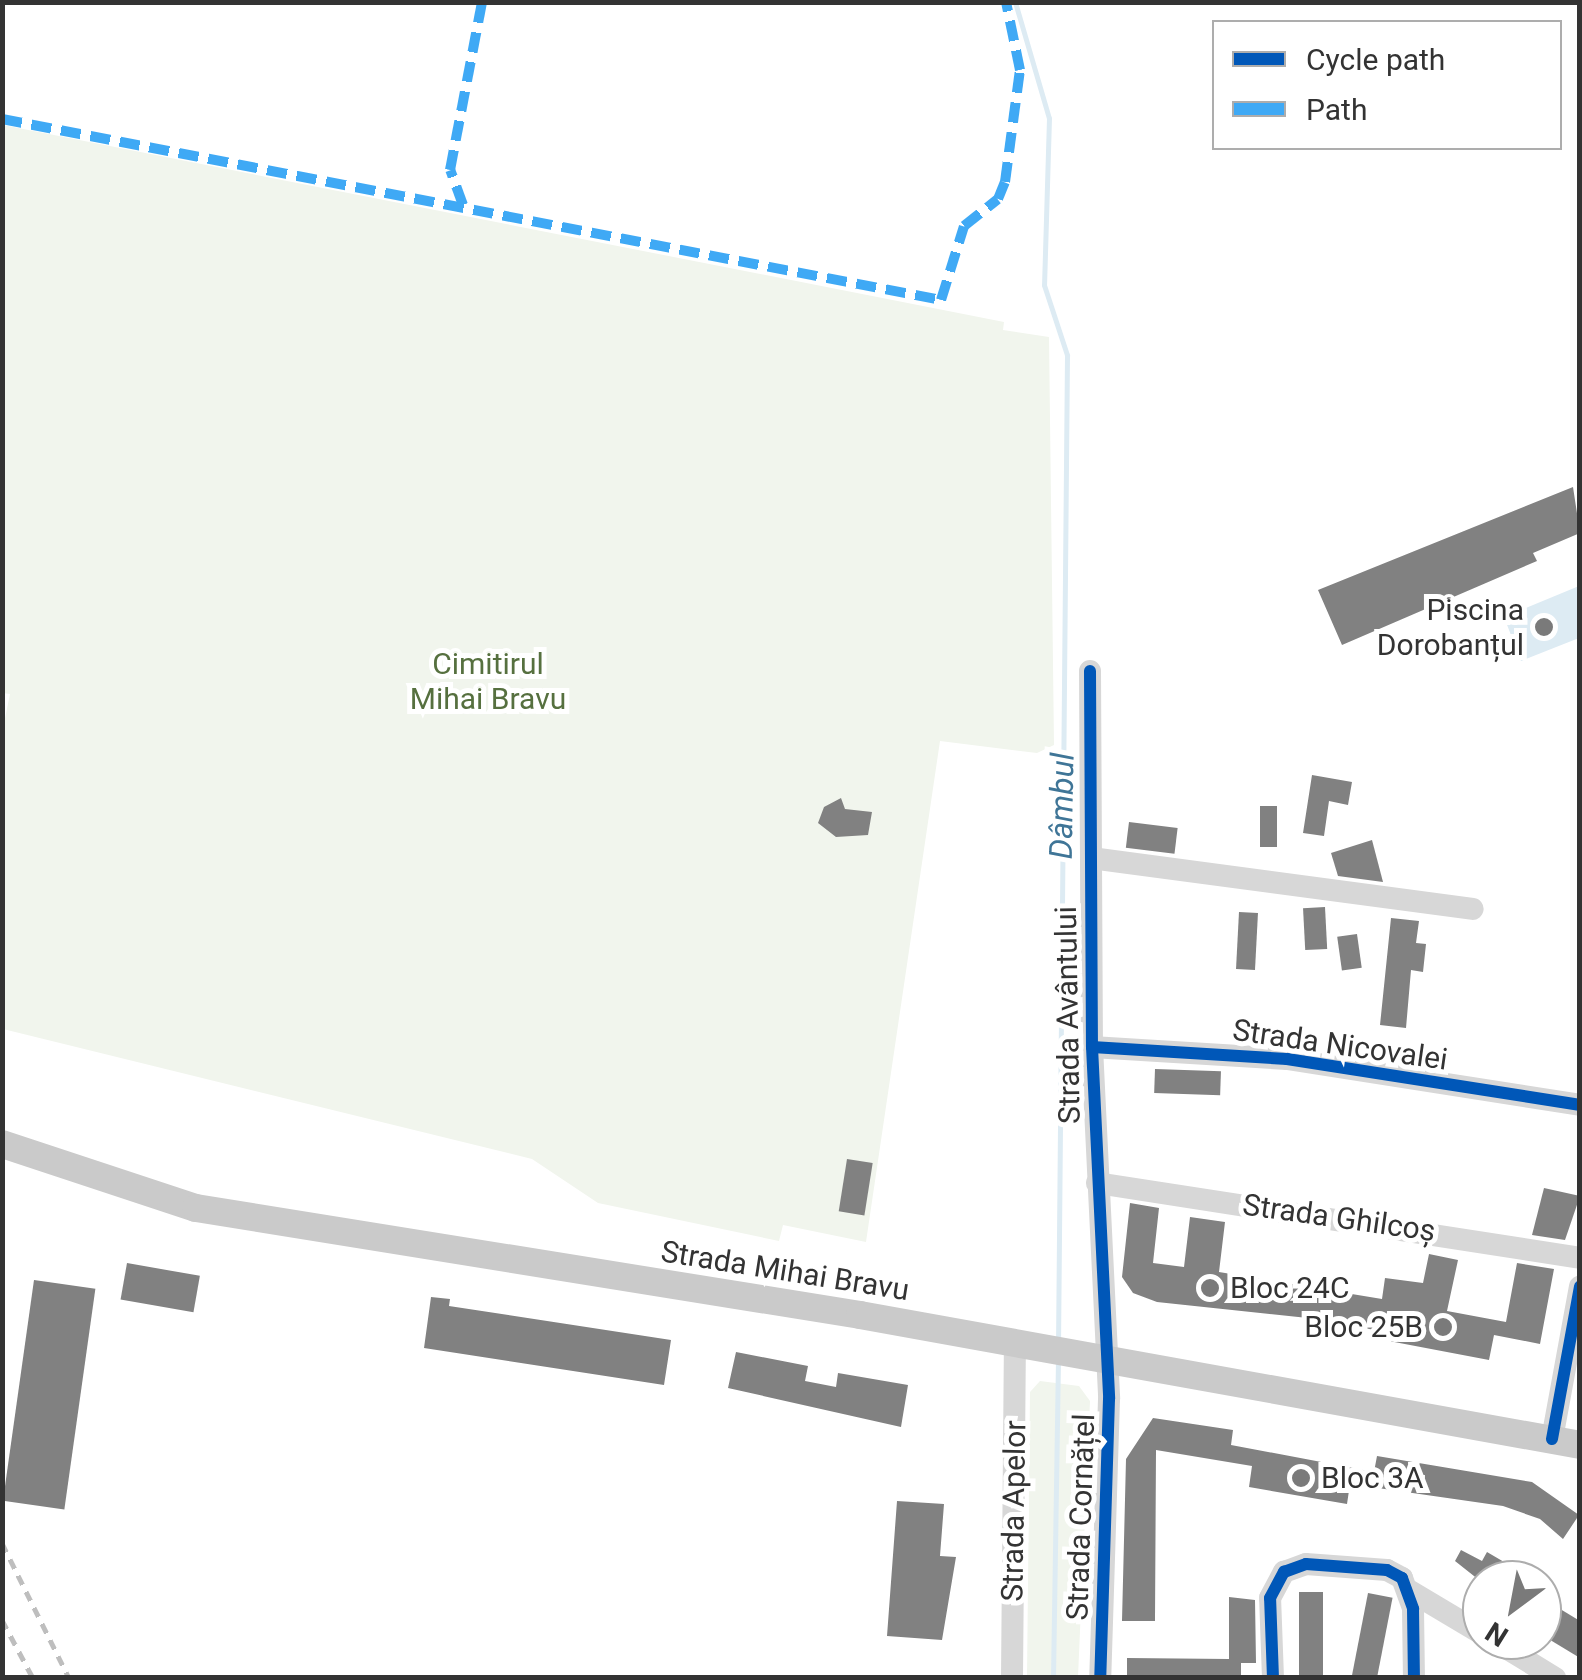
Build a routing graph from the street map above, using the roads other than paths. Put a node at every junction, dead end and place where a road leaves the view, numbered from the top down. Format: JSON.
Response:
{"nodes":[{"id":1,"x":1090,"y":670,"type":"dead end"},
{"id":2,"x":1091,"y":858,"type":"junction"},
{"id":3,"x":1473,"y":909,"type":"dead end"},
{"id":4,"x":1092,"y":1047,"type":"junction"},
{"id":5,"x":1580,"y":1105,"type":"edge"},
{"id":6,"x":2,"y":1144,"type":"edge"},
{"id":7,"x":1097,"y":1183,"type":"junction"},
{"id":8,"x":1580,"y":1258,"type":"edge"},
{"id":9,"x":1580,"y":1287,"type":"edge"},
{"id":10,"x":1015,"y":1344,"type":"junction"},
{"id":11,"x":1094,"y":1357,"type":"junction"},
{"id":12,"x":1568,"y":1445,"type":"edge"},
{"id":13,"x":1410,"y":1591,"type":"junction"},
{"id":14,"x":1462,"y":1622,"type":"edge"},
{"id":15,"x":1525,"y":1660,"type":"edge"},
{"id":16,"x":1012,"y":1678,"type":"edge"},
{"id":17,"x":1100,"y":1678,"type":"edge"},
{"id":18,"x":1273,"y":1678,"type":"edge"},
{"id":19,"x":1414,"y":1678,"type":"edge"},
{"id":20,"x":1555,"y":1678,"type":"edge"}],
"edges":[{"from":1,"to":2,"type":"street","name":"Strada Avântului"},
{"from":2,"to":3,"type":"street"},
{"from":2,"to":4,"type":"street","name":"Strada Avântului"},
{"from":4,"to":5,"type":"street","name":"Strada Nicovalei"},
{"from":4,"to":7,"type":"street","name":"Strada Avântului"},
{"from":6,"to":10,"type":"main road","name":"Strada Mihai Bravu"},
{"from":7,"to":8,"type":"street","name":"Strada Ghilcoș"},
{"from":7,"to":11,"type":"street","name":"Strada Avântului"},
{"from":9,"to":12,"type":"street"},
{"from":10,"to":11,"type":"main road","name":"Strada Mihai Bravu"},
{"from":10,"to":16,"type":"street","name":"Strada Apelor"},
{"from":11,"to":12,"type":"main road","name":"Strada Mihai Bravu"},
{"from":11,"to":17,"type":"street","name":"Strada Cornățel"},
{"from":13,"to":14,"type":"street"},
{"from":13,"to":18,"type":"street"},
{"from":13,"to":19,"type":"street"},
{"from":15,"to":20,"type":"street"}]}
